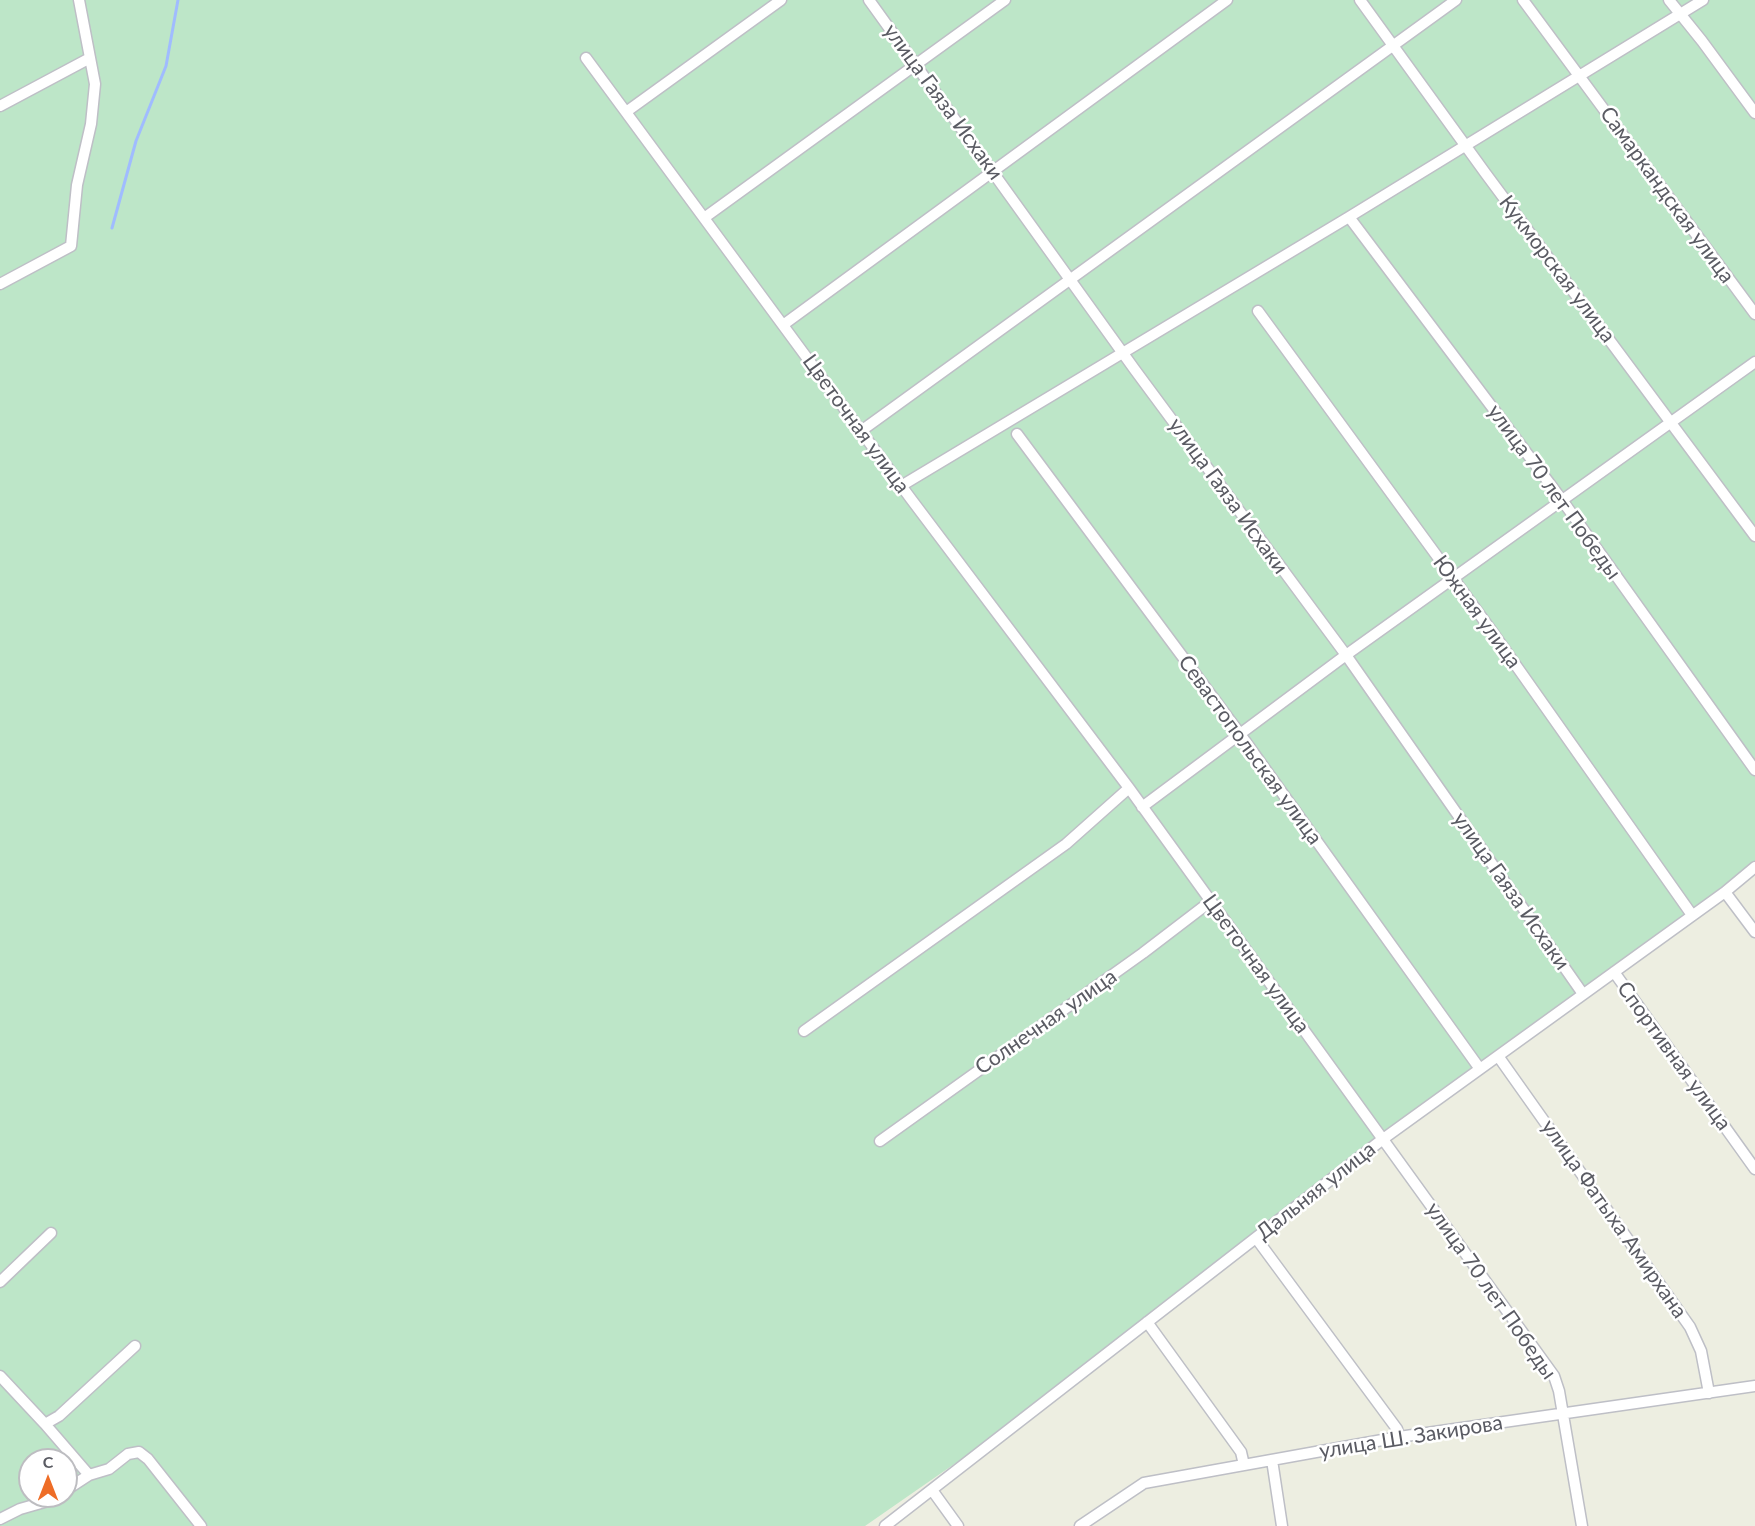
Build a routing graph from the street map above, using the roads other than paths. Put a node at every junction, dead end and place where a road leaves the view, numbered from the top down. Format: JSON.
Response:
{"nodes":[{"id":1,"x":79,"y":0,"type":"edge"},
{"id":2,"x":782,"y":0,"type":"edge"},
{"id":3,"x":869,"y":0,"type":"edge"},
{"id":4,"x":1005,"y":0,"type":"edge"},
{"id":5,"x":1227,"y":0,"type":"edge"},
{"id":6,"x":1360,"y":0,"type":"edge"},
{"id":7,"x":1456,"y":0,"type":"edge"},
{"id":8,"x":1522,"y":0,"type":"edge"},
{"id":9,"x":1669,"y":0,"type":"edge"},
{"id":10,"x":1703,"y":0,"type":"edge"},
{"id":11,"x":1680,"y":14,"type":"junction"},
{"id":12,"x":1392,"y":44,"type":"junction"},
{"id":13,"x":90,"y":58,"type":"junction"},
{"id":14,"x":586,"y":58,"type":"dead end"},
{"id":15,"x":916,"y":65,"type":"junction"},
{"id":16,"x":1578,"y":76,"type":"junction"},
{"id":17,"x":0,"y":106,"type":"edge"},
{"id":18,"x":626,"y":112,"type":"junction"},
{"id":19,"x":1755,"y":113,"type":"edge"},
{"id":20,"x":1465,"y":145,"type":"junction"},
{"id":21,"x":993,"y":172,"type":"junction"},
{"id":22,"x":1349,"y":217,"type":"junction"},
{"id":23,"x":704,"y":218,"type":"junction"},
{"id":24,"x":1070,"y":280,"type":"junction"},
{"id":25,"x":0,"y":284,"type":"edge"},
{"id":26,"x":1258,"y":311,"type":"dead end"},
{"id":27,"x":1755,"y":314,"type":"edge"},
{"id":28,"x":783,"y":325,"type":"junction"},
{"id":29,"x":1122,"y":352,"type":"junction"},
{"id":30,"x":1755,"y":362,"type":"edge"},
{"id":31,"x":1671,"y":422,"type":"junction"},
{"id":32,"x":861,"y":431,"type":"junction"},
{"id":33,"x":1017,"y":434,"type":"dead end"},
{"id":34,"x":901,"y":486,"type":"junction"},
{"id":35,"x":1562,"y":500,"type":"junction"},
{"id":36,"x":1755,"y":536,"type":"edge"},
{"id":37,"x":1454,"y":579,"type":"junction"},
{"id":38,"x":1347,"y":655,"type":"junction"},
{"id":39,"x":1240,"y":734,"type":"junction"},
{"id":40,"x":1755,"y":770,"type":"edge"},
{"id":41,"x":1129,"y":788,"type":"junction"},
{"id":42,"x":1142,"y":807,"type":"junction"},
{"id":43,"x":1755,"y":867,"type":"edge"},
{"id":44,"x":1725,"y":892,"type":"junction"},
{"id":45,"x":1211,"y":901,"type":"junction"},
{"id":46,"x":1692,"y":915,"type":"junction"},
{"id":47,"x":1755,"y":932,"type":"edge"},
{"id":48,"x":1614,"y":972,"type":"junction"},
{"id":49,"x":1583,"y":994,"type":"junction"},
{"id":50,"x":804,"y":1030,"type":"dead end"},
{"id":51,"x":1498,"y":1056,"type":"junction"},
{"id":52,"x":1480,"y":1069,"type":"junction"},
{"id":53,"x":1383,"y":1139,"type":"junction"},
{"id":54,"x":880,"y":1140,"type":"dead end"},
{"id":55,"x":1755,"y":1169,"type":"edge"},
{"id":56,"x":51,"y":1233,"type":"dead end"},
{"id":57,"x":1257,"y":1238,"type":"junction"},
{"id":58,"x":0,"y":1282,"type":"edge"},
{"id":59,"x":1148,"y":1322,"type":"junction"},
{"id":60,"x":135,"y":1346,"type":"dead end"},
{"id":61,"x":0,"y":1376,"type":"edge"},
{"id":62,"x":1755,"y":1386,"type":"edge"},
{"id":63,"x":1709,"y":1393,"type":"junction"},
{"id":64,"x":1563,"y":1414,"type":"junction"},
{"id":65,"x":45,"y":1424,"type":"junction"},
{"id":66,"x":1400,"y":1437,"type":"junction"},
{"id":67,"x":1272,"y":1460,"type":"junction"},
{"id":68,"x":1244,"y":1465,"type":"junction"},
{"id":69,"x":89,"y":1475,"type":"junction"},
{"id":70,"x":78,"y":1482,"type":"edge"},
{"id":71,"x":932,"y":1490,"type":"junction"},
{"id":72,"x":24,"y":1508,"type":"edge"},
{"id":73,"x":0,"y":1519,"type":"edge"},
{"id":74,"x":201,"y":1526,"type":"edge"},
{"id":75,"x":885,"y":1526,"type":"edge"},
{"id":76,"x":958,"y":1526,"type":"edge"},
{"id":77,"x":1080,"y":1526,"type":"edge"},
{"id":78,"x":1282,"y":1526,"type":"edge"},
{"id":79,"x":1582,"y":1526,"type":"edge"}],
"edges":[{"from":1,"to":13,"type":"street"},
{"from":2,"to":18,"type":"street"},
{"from":3,"to":15,"type":"street","name":"улица Гаяза Исхаки"},
{"from":4,"to":15,"type":"street"},
{"from":5,"to":21,"type":"street"},
{"from":6,"to":12,"type":"street","name":"Кукморская улица"},
{"from":7,"to":12,"type":"street"},
{"from":8,"to":16,"type":"street","name":"Самаркандская улица"},
{"from":9,"to":11,"type":"street"},
{"from":10,"to":11,"type":"street"},
{"from":11,"to":16,"type":"street"},
{"from":11,"to":19,"type":"street"},
{"from":12,"to":20,"type":"street","name":"Кукморская улица"},
{"from":12,"to":24,"type":"street"},
{"from":13,"to":17,"type":"street"},
{"from":13,"to":25,"type":"street"},
{"from":14,"to":18,"type":"street","name":"Цветочная улица"},
{"from":15,"to":21,"type":"street","name":"улица Гаяза Исхаки"},
{"from":15,"to":23,"type":"street"},
{"from":16,"to":20,"type":"street"},
{"from":16,"to":27,"type":"street","name":"Самаркандская улица"},
{"from":18,"to":23,"type":"street","name":"Цветочная улица"},
{"from":20,"to":22,"type":"street"},
{"from":20,"to":31,"type":"street","name":"Кукморская улица"},
{"from":21,"to":24,"type":"street","name":"улица Гаяза Исхаки"},
{"from":21,"to":28,"type":"street"},
{"from":22,"to":29,"type":"street"},
{"from":22,"to":35,"type":"street","name":"улица 70 лет Победы"},
{"from":23,"to":28,"type":"street","name":"Цветочная улица"},
{"from":24,"to":29,"type":"street","name":"улица Гаяза Исхаки"},
{"from":24,"to":32,"type":"street"},
{"from":26,"to":37,"type":"street","name":"Южная улица"},
{"from":28,"to":32,"type":"street","name":"Цветочная улица"},
{"from":29,"to":34,"type":"street"},
{"from":29,"to":38,"type":"street","name":"улица Гаяза Исхаки"},
{"from":30,"to":31,"type":"street"},
{"from":31,"to":35,"type":"street"},
{"from":31,"to":36,"type":"street","name":"Кукморская улица"},
{"from":32,"to":34,"type":"street","name":"Цветочная улица"},
{"from":33,"to":39,"type":"street","name":"Севастопольская улица"},
{"from":34,"to":41,"type":"street","name":"Цветочная улица"},
{"from":35,"to":37,"type":"street"},
{"from":35,"to":40,"type":"street","name":"улица 70 лет Победы"},
{"from":37,"to":38,"type":"street"},
{"from":37,"to":46,"type":"street","name":"Южная улица"},
{"from":38,"to":39,"type":"street"},
{"from":38,"to":49,"type":"street","name":"улица Гаяза Исхаки"},
{"from":39,"to":42,"type":"street"},
{"from":39,"to":52,"type":"street","name":"Севастопольская улица"},
{"from":41,"to":42,"type":"street","name":"Цветочная улица"},
{"from":41,"to":50,"type":"street"},
{"from":42,"to":45,"type":"street","name":"Цветочная улица"},
{"from":43,"to":44,"type":"street","name":"Дальняя улица"},
{"from":44,"to":46,"type":"street","name":"Дальняя улица"},
{"from":44,"to":47,"type":"street"},
{"from":45,"to":53,"type":"street","name":"Цветочная улица"},
{"from":45,"to":54,"type":"street","name":"Солнечная улица"},
{"from":46,"to":48,"type":"street","name":"Дальняя улица"},
{"from":48,"to":49,"type":"street","name":"Дальняя улица"},
{"from":48,"to":55,"type":"street","name":"Спортивная улица"},
{"from":49,"to":51,"type":"street","name":"Дальняя улица"},
{"from":51,"to":52,"type":"street","name":"Дальняя улица"},
{"from":51,"to":63,"type":"street","name":"улица Фатыха Амирхана"},
{"from":52,"to":53,"type":"street","name":"Дальняя улица"},
{"from":53,"to":57,"type":"street","name":"Дальняя улица"},
{"from":53,"to":64,"type":"street","name":"улица 70 лет Победы"},
{"from":56,"to":58,"type":"street"},
{"from":57,"to":59,"type":"street","name":"Дальняя улица"},
{"from":57,"to":66,"type":"street"},
{"from":59,"to":68,"type":"street"},
{"from":59,"to":71,"type":"street","name":"Дальняя улица"},
{"from":60,"to":65,"type":"street"},
{"from":61,"to":65,"type":"street"},
{"from":62,"to":63,"type":"street","name":"улица Ш. Закирова"},
{"from":63,"to":64,"type":"street","name":"улица Ш. Закирова"},
{"from":64,"to":66,"type":"street","name":"улица Ш. Закирова"},
{"from":64,"to":79,"type":"street","name":"улица 70 лет Победы"},
{"from":65,"to":69,"type":"street"},
{"from":66,"to":67,"type":"street","name":"улица Ш. Закирова"},
{"from":67,"to":68,"type":"street","name":"улица Ш. Закирова"},
{"from":67,"to":78,"type":"street"},
{"from":68,"to":77,"type":"street","name":"улица Ш. Закирова"},
{"from":69,"to":70,"type":"street"},
{"from":69,"to":74,"type":"street"},
{"from":71,"to":75,"type":"street","name":"Дальняя улица"},
{"from":71,"to":76,"type":"street"},
{"from":72,"to":73,"type":"street"}]}
